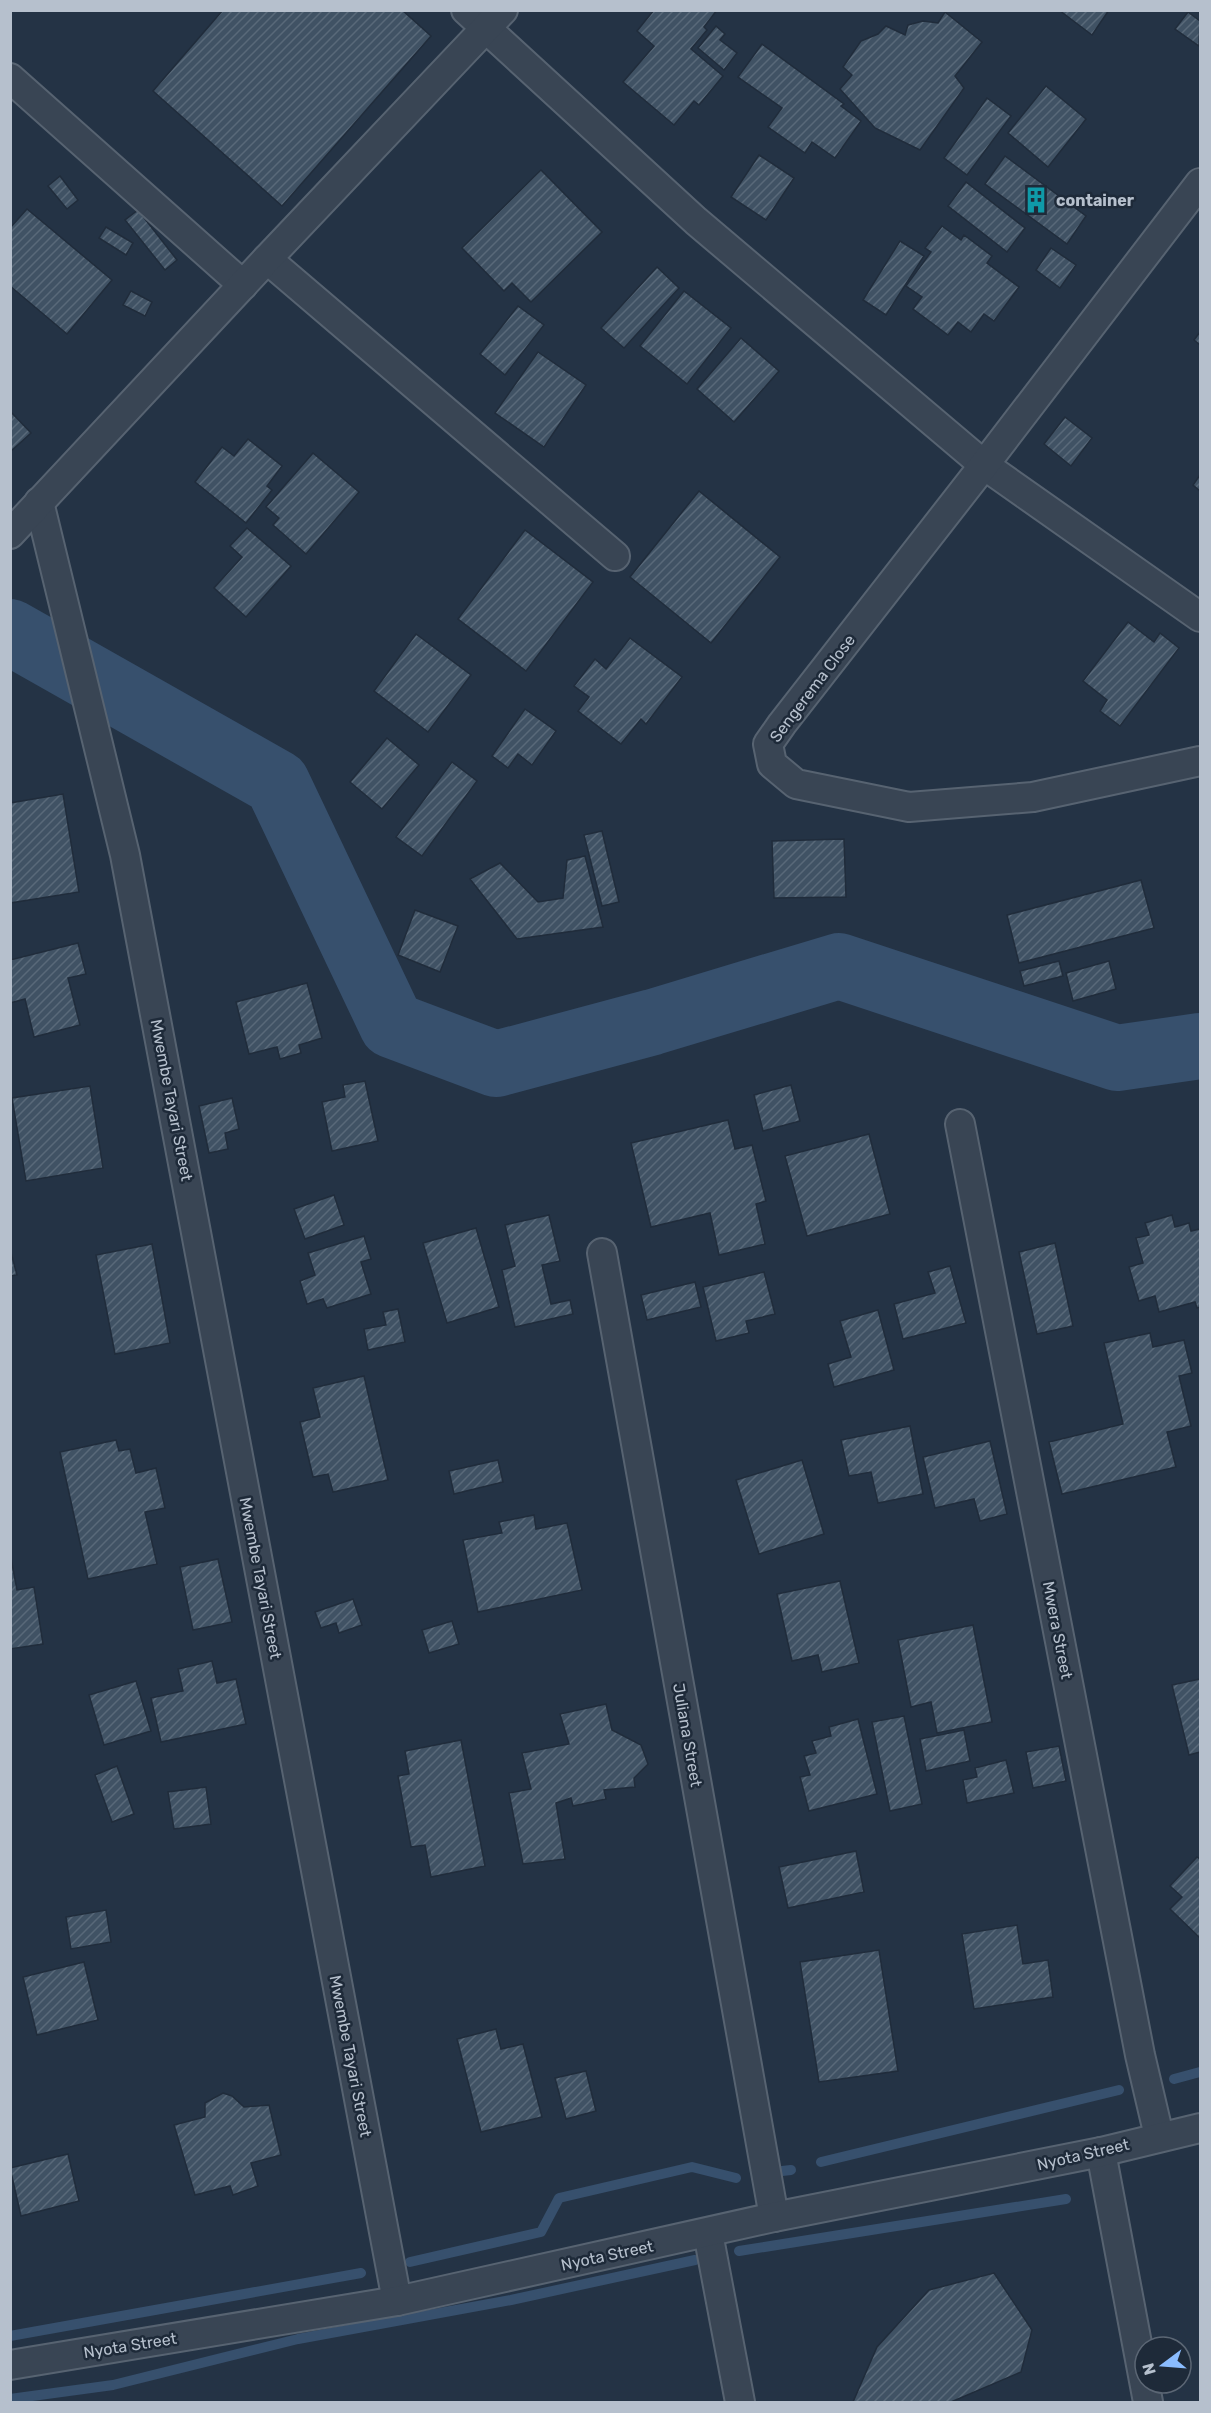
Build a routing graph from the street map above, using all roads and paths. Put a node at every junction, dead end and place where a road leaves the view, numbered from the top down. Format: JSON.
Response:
{"nodes":[{"id":1,"x":485,"y":17,"type":"edge"},
{"id":2,"x":10,"y":78,"type":"edge"},
{"id":3,"x":1200,"y":183,"type":"edge"},
{"id":4,"x":267,"y":259,"type":"junction"},
{"id":5,"x":243,"y":285,"type":"junction"},
{"id":6,"x":984,"y":465,"type":"junction"},
{"id":7,"x":39,"y":502,"type":"junction"},
{"id":8,"x":10,"y":534,"type":"edge"},
{"id":9,"x":615,"y":556,"type":"dead end"},
{"id":10,"x":1200,"y":617,"type":"edge"},
{"id":11,"x":1200,"y":761,"type":"edge"},
{"id":12,"x":960,"y":1124,"type":"dead end"},
{"id":13,"x":602,"y":1253,"type":"dead end"},
{"id":14,"x":1200,"y":2128,"type":"edge"},
{"id":15,"x":1159,"y":2136,"type":"junction"},
{"id":16,"x":1101,"y":2152,"type":"junction"},
{"id":17,"x":774,"y":2217,"type":"junction"},
{"id":18,"x":708,"y":2233,"type":"junction"},
{"id":19,"x":397,"y":2301,"type":"junction"},
{"id":20,"x":10,"y":2365,"type":"edge"},
{"id":21,"x":740,"y":2403,"type":"edge"},
{"id":22,"x":1148,"y":2403,"type":"edge"}],
"edges":[{"from":1,"to":4,"type":"street"},
{"from":1,"to":6,"type":"street"},
{"from":2,"to":5,"type":"street"},
{"from":3,"to":6,"type":"street","name":"Sengerema Close"},
{"from":4,"to":5,"type":"street"},
{"from":4,"to":9,"type":"street"},
{"from":5,"to":7,"type":"street"},
{"from":6,"to":10,"type":"street"},
{"from":6,"to":11,"type":"street","name":"Sengerema Close"},
{"from":7,"to":8,"type":"street"},
{"from":7,"to":19,"type":"street","name":"Mwembe Tayari Street"},
{"from":12,"to":15,"type":"street","name":"Mwera Street"},
{"from":13,"to":17,"type":"street","name":"Juliana Street"},
{"from":14,"to":15,"type":"street","name":"Nyota Street"},
{"from":15,"to":16,"type":"street","name":"Nyota Street"},
{"from":16,"to":17,"type":"street","name":"Nyota Street"},
{"from":16,"to":22,"type":"street"},
{"from":17,"to":18,"type":"street","name":"Nyota Street"},
{"from":18,"to":19,"type":"street","name":"Nyota Street"},
{"from":18,"to":21,"type":"street"},
{"from":19,"to":20,"type":"street","name":"Nyota Street"}]}
